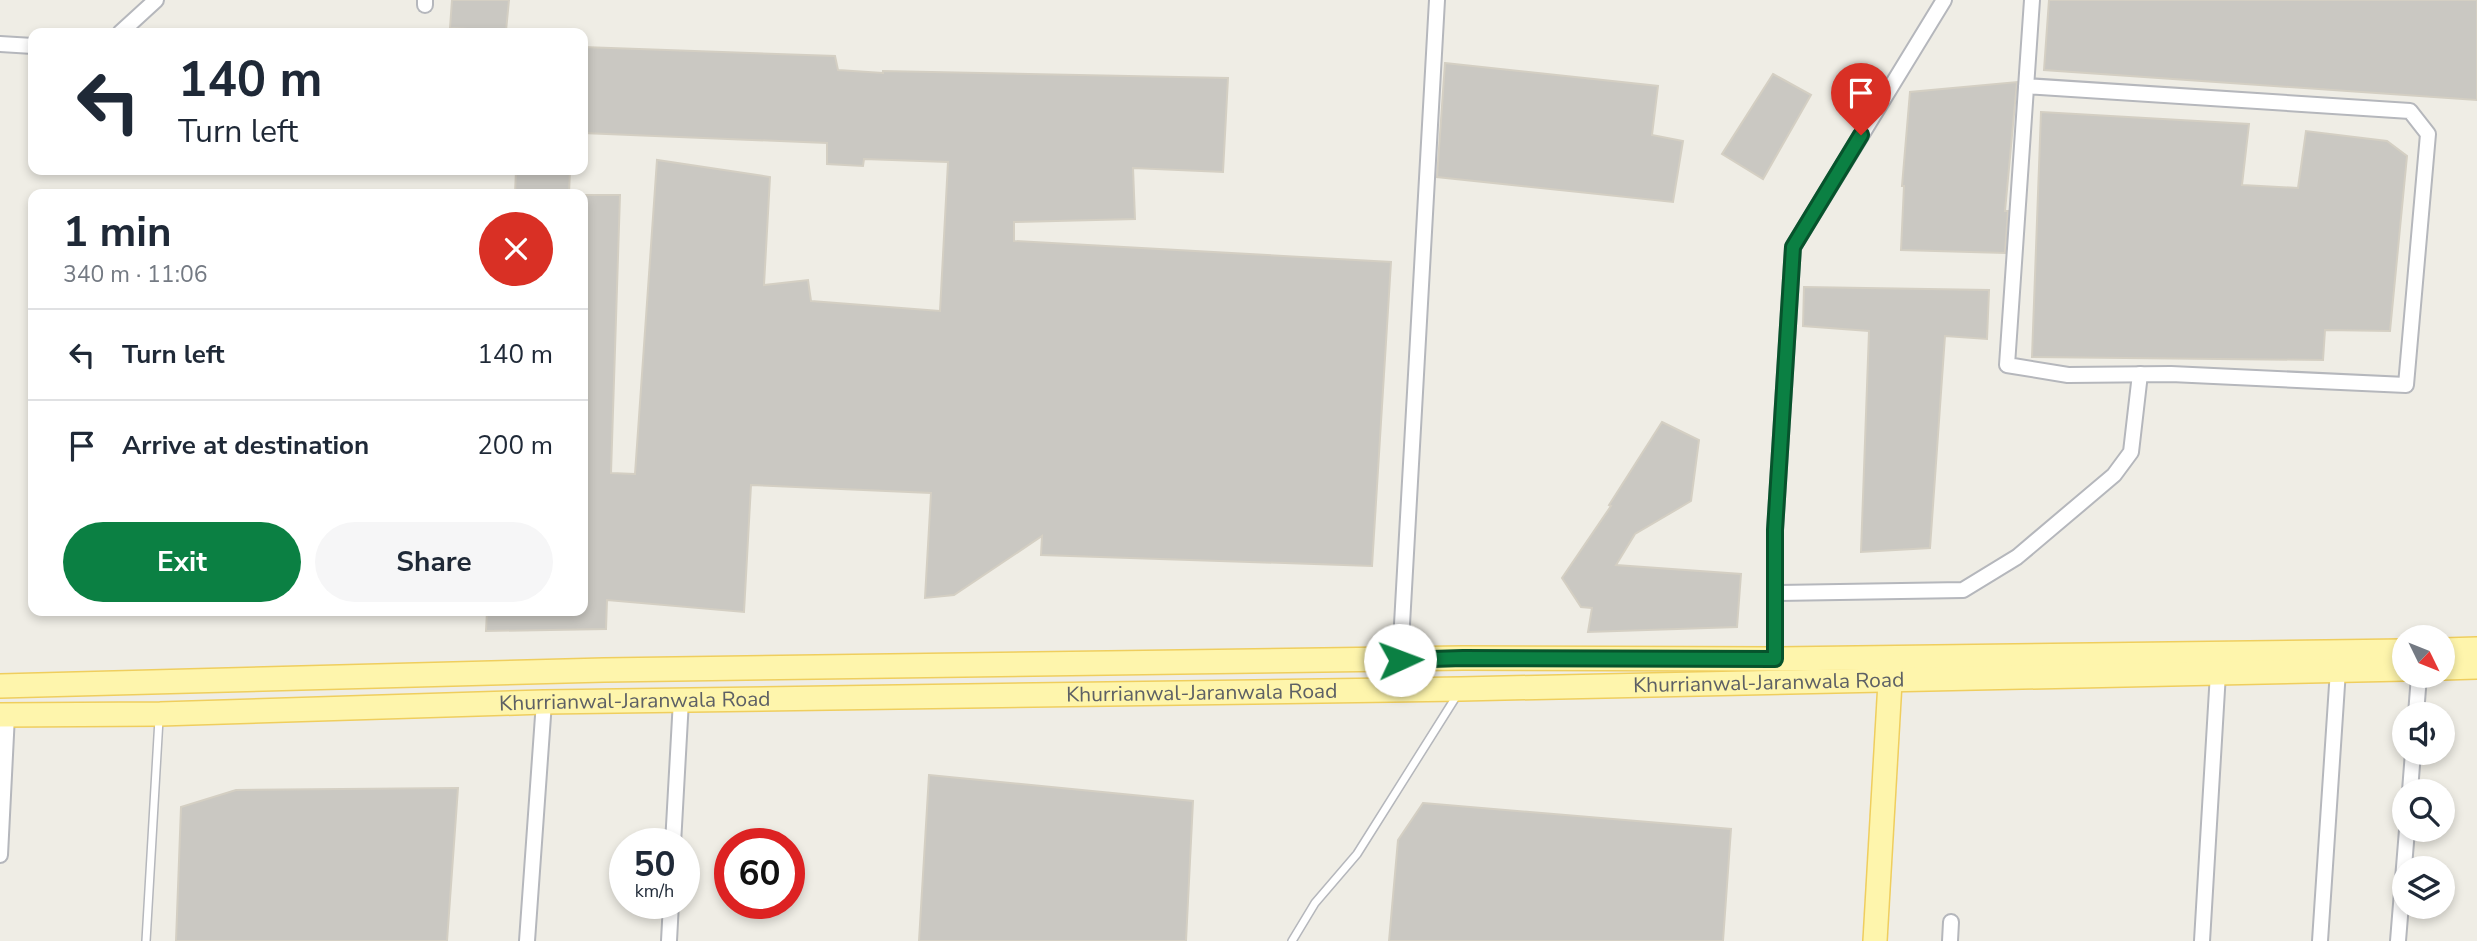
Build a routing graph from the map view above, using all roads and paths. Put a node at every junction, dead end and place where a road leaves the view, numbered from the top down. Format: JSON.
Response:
{"nodes":[{"id":1,"x":156,"y":0,"type":"edge"},
{"id":2,"x":1437,"y":0,"type":"edge"},
{"id":3,"x":1944,"y":0,"type":"edge"},
{"id":4,"x":2032,"y":0,"type":"edge"},
{"id":5,"x":125,"y":28,"type":"edge"},
{"id":6,"x":0,"y":44,"type":"edge"},
{"id":7,"x":28,"y":46,"type":"edge"},
{"id":8,"x":2026,"y":86,"type":"junction"},
{"id":9,"x":2140,"y":374,"type":"junction"},
{"id":10,"x":1775,"y":593,"type":"junction"},
{"id":11,"x":2477,"y":649,"type":"edge"},
{"id":12,"x":2455,"y":650,"type":"edge"},
{"id":13,"x":2392,"y":651,"type":"edge"},
{"id":14,"x":1891,"y":657,"type":"junction"},
{"id":15,"x":1775,"y":659,"type":"junction"},
{"id":16,"x":1400,"y":660,"type":"junction"},
{"id":17,"x":2477,"y":667,"type":"edge"},
{"id":18,"x":2455,"y":668,"type":"edge"},
{"id":19,"x":2392,"y":669,"type":"edge"},
{"id":20,"x":2338,"y":670,"type":"junction"},
{"id":21,"x":2218,"y":673,"type":"junction"},
{"id":22,"x":1890,"y":680,"type":"junction"},
{"id":23,"x":4,"y":686,"type":"edge"},
{"id":24,"x":1461,"y":689,"type":"junction"},
{"id":25,"x":1401,"y":690,"type":"junction"},
{"id":26,"x":681,"y":700,"type":"junction"},
{"id":27,"x":544,"y":702,"type":"junction"},
{"id":28,"x":160,"y":714,"type":"junction"},
{"id":29,"x":4,"y":715,"type":"edge"},
{"id":30,"x":674,"y":828,"type":"edge"},
{"id":31,"x":2406,"y":842,"type":"edge"},
{"id":32,"x":0,"y":855,"type":"edge"},
{"id":33,"x":670,"y":919,"type":"edge"},
{"id":34,"x":1951,"y":922,"type":"dead end"},
{"id":35,"x":146,"y":941,"type":"edge"},
{"id":36,"x":527,"y":941,"type":"edge"},
{"id":37,"x":669,"y":941,"type":"edge"},
{"id":38,"x":1292,"y":941,"type":"edge"},
{"id":39,"x":1875,"y":941,"type":"edge"},
{"id":40,"x":1950,"y":941,"type":"edge"},
{"id":41,"x":2202,"y":941,"type":"edge"},
{"id":42,"x":2320,"y":941,"type":"edge"},
{"id":43,"x":2399,"y":941,"type":"edge"}],
"edges":[{"from":1,"to":5,"type":"street"},
{"from":2,"to":16,"type":"street"},
{"from":3,"to":10,"type":"street"},
{"from":4,"to":8,"type":"street"},
{"from":6,"to":7,"type":"street"},
{"from":8,"to":9,"type":"street"},
{"from":8,"to":9,"type":"street"},
{"from":9,"to":10,"type":"street"},
{"from":10,"to":15,"type":"street"},
{"from":11,"to":12,"type":"main road"},
{"from":13,"to":14,"type":"main road","name":"Khurrianwal-Jaranwala Road"},
{"from":14,"to":15,"type":"main road","name":"Khurrianwal-Jaranwala Road"},
{"from":14,"to":22,"type":"main road"},
{"from":15,"to":16,"type":"main road","name":"Khurrianwal-Jaranwala Road"},
{"from":16,"to":23,"type":"main road","name":"Khurrianwal-Jaranwala Road"},
{"from":16,"to":25,"type":"street"},
{"from":17,"to":18,"type":"main road"},
{"from":19,"to":20,"type":"main road","name":"Khurrianwal-Jaranwala Road"},
{"from":20,"to":21,"type":"main road","name":"Khurrianwal-Jaranwala Road"},
{"from":20,"to":42,"type":"street"},
{"from":21,"to":22,"type":"main road","name":"Khurrianwal-Jaranwala Road"},
{"from":21,"to":41,"type":"street"},
{"from":22,"to":24,"type":"main road","name":"Khurrianwal-Jaranwala Road"},
{"from":22,"to":39,"type":"main road"},
{"from":23,"to":29,"type":"main road"},
{"from":24,"to":25,"type":"main road","name":"Khurrianwal-Jaranwala Road"},
{"from":24,"to":38,"type":"lane"},
{"from":25,"to":26,"type":"main road","name":"Khurrianwal-Jaranwala Road"},
{"from":26,"to":27,"type":"main road","name":"Khurrianwal-Jaranwala Road"},
{"from":26,"to":30,"type":"street"},
{"from":27,"to":28,"type":"main road","name":"Khurrianwal-Jaranwala Road"},
{"from":27,"to":36,"type":"street"},
{"from":28,"to":29,"type":"main road","name":"Khurrianwal-Jaranwala Road"},
{"from":28,"to":35,"type":"lane"},
{"from":29,"to":32,"type":"street"},
{"from":31,"to":43,"type":"street"},
{"from":33,"to":37,"type":"street"},
{"from":34,"to":40,"type":"street"}]}
